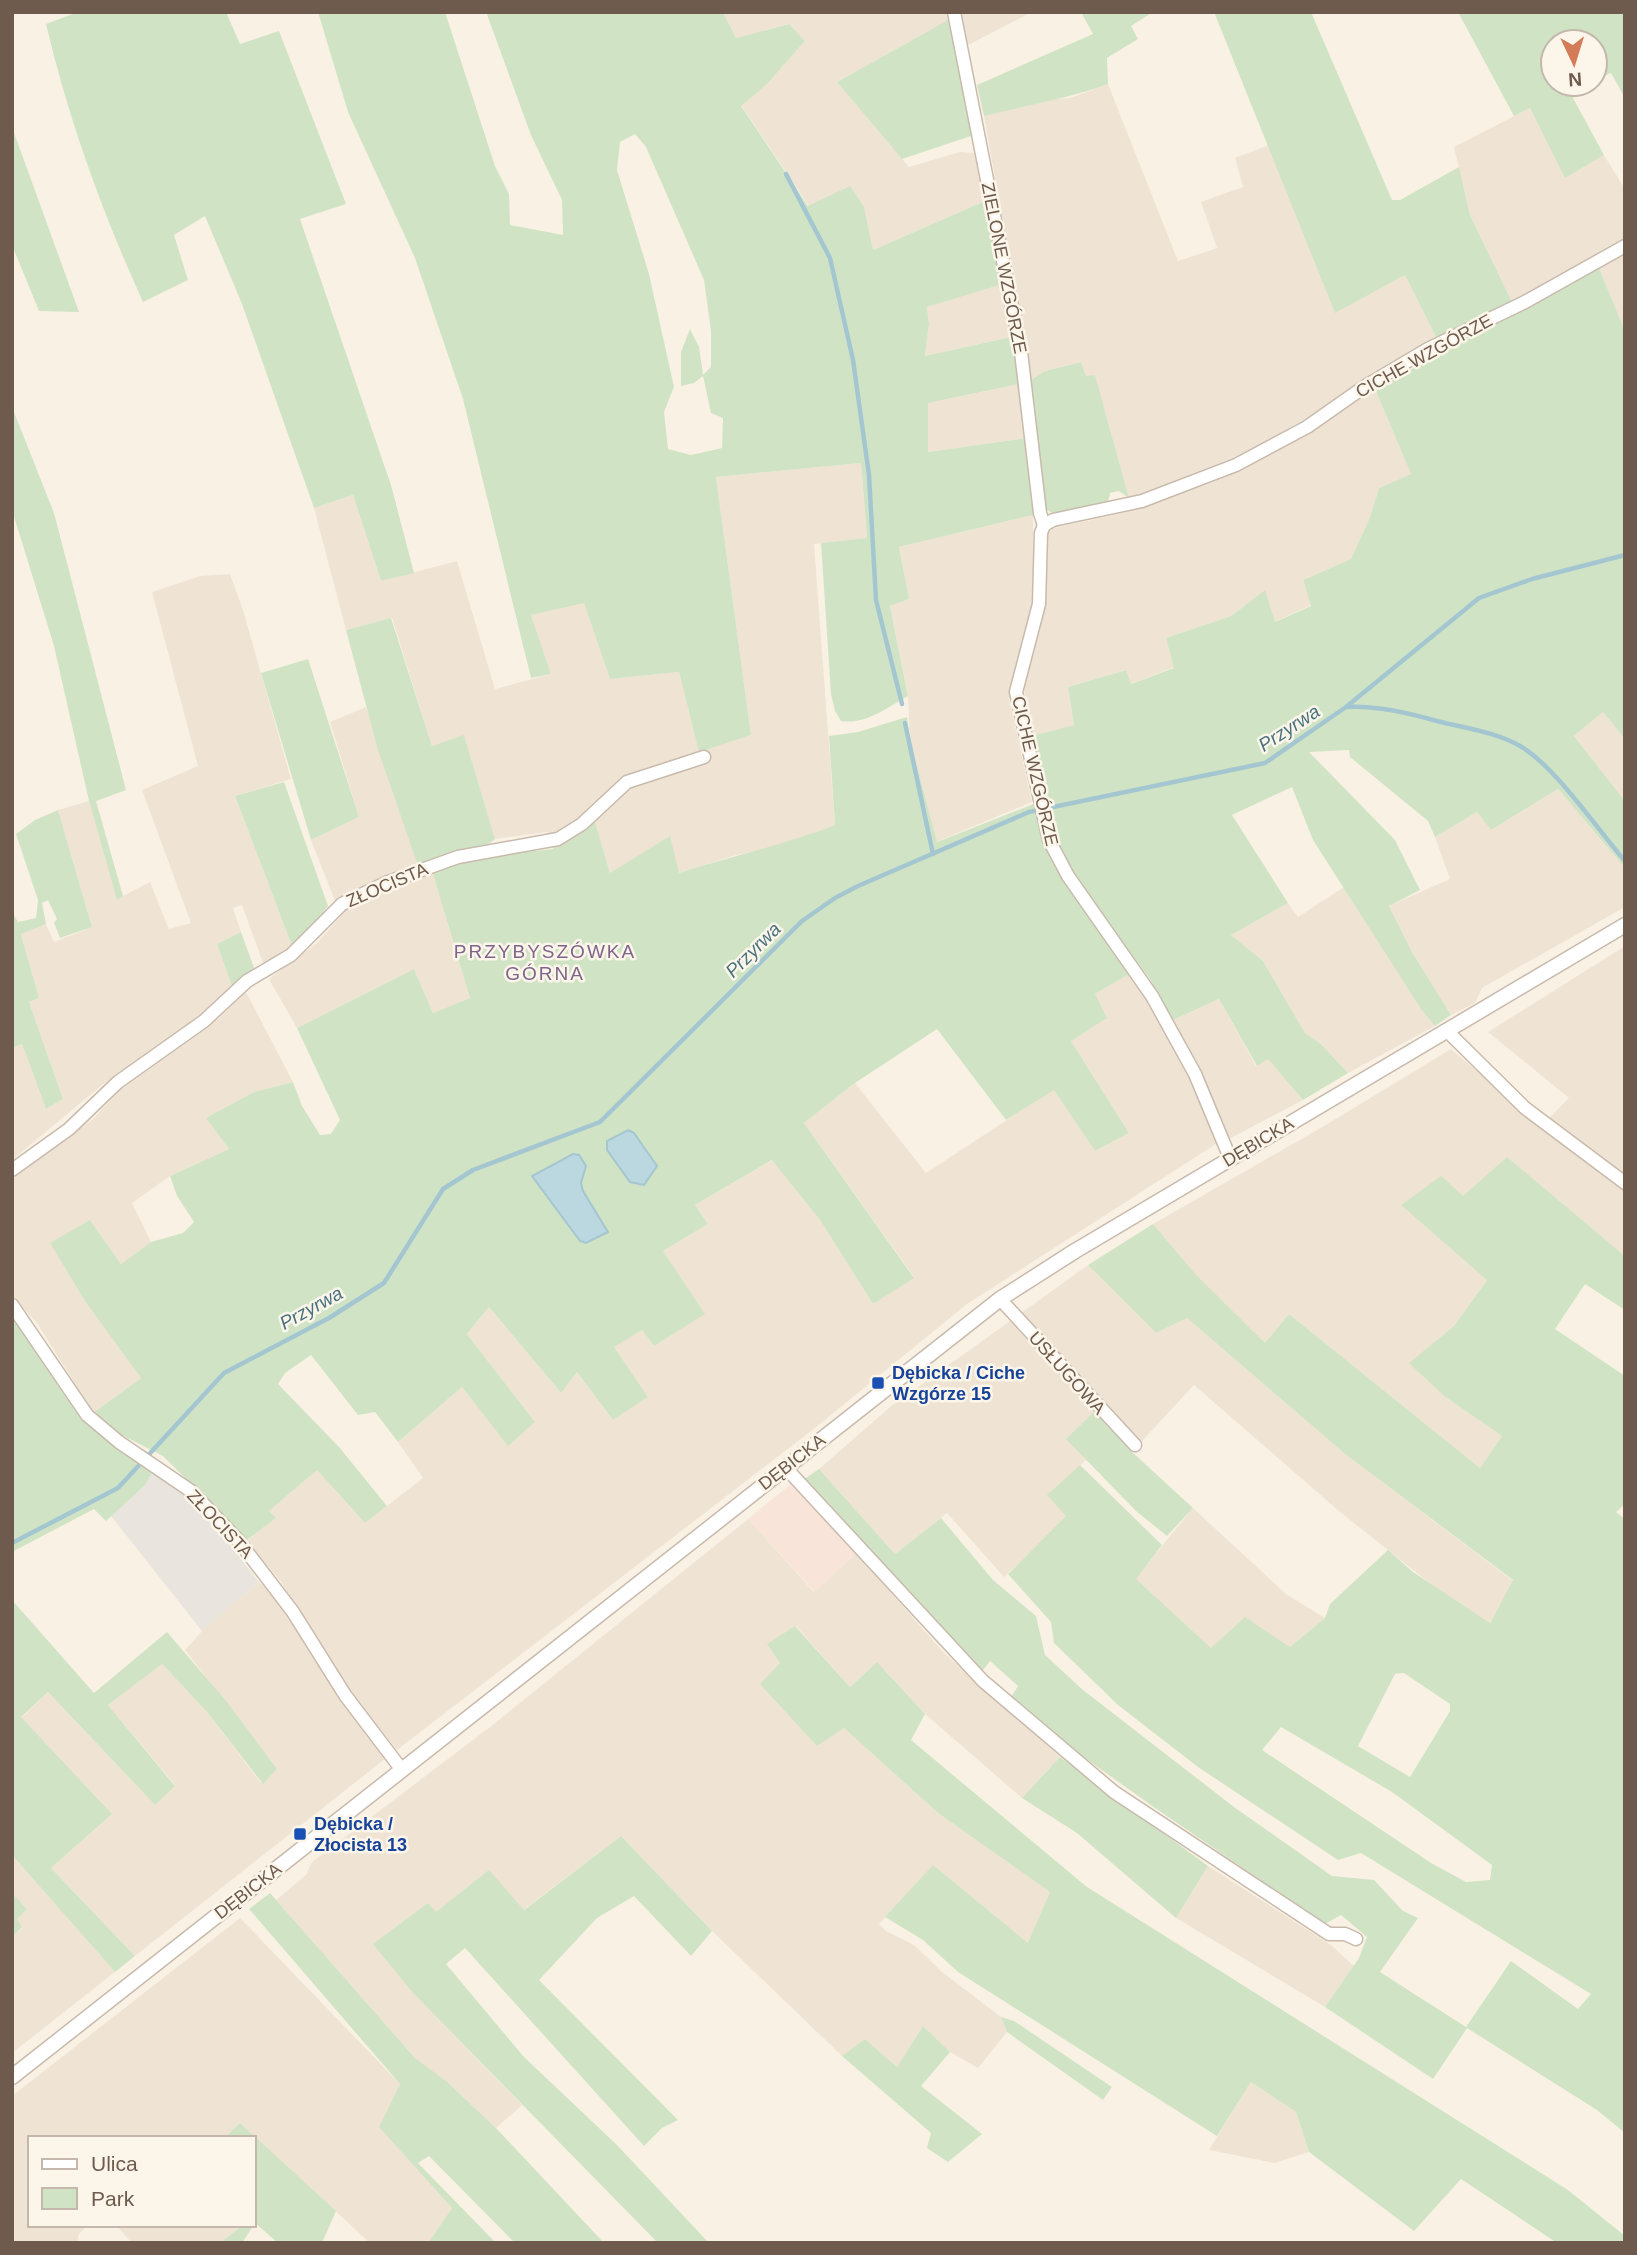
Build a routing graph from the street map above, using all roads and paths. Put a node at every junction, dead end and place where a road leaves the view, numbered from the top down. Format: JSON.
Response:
{"nodes":[{"id":1,"x":954,"y":12,"type":"edge"},
{"id":2,"x":1625,"y":246,"type":"edge"},
{"id":3,"x":1044,"y":525,"type":"junction"},
{"id":4,"x":704,"y":757,"type":"dead end"},
{"id":5,"x":1625,"y":925,"type":"edge"},
{"id":6,"x":1446,"y":1030,"type":"junction"},
{"id":7,"x":1230,"y":1158,"type":"junction"},
{"id":8,"x":12,"y":1170,"type":"edge"},
{"id":9,"x":1625,"y":1183,"type":"edge"},
{"id":10,"x":1000,"y":1299,"type":"junction"},
{"id":11,"x":12,"y":1305,"type":"edge"},
{"id":12,"x":1135,"y":1445,"type":"dead end"},
{"id":13,"x":785,"y":1467,"type":"junction"},
{"id":14,"x":402,"y":1770,"type":"junction"},
{"id":15,"x":1356,"y":1939,"type":"dead end"},
{"id":16,"x":12,"y":2077,"type":"edge"}],
"edges":[{"from":1,"to":3,"type":"street","name":"ZIELONE WZGÓRZE"},
{"from":2,"to":3,"type":"street","name":"CICHE WZGÓRZE"},
{"from":3,"to":7,"type":"street","name":"CICHE WZGÓRZE"},
{"from":4,"to":8,"type":"street","name":"ZŁOCISTA"},
{"from":5,"to":6,"type":"street","name":"DĘBICKA"},
{"from":6,"to":7,"type":"street","name":"DĘBICKA"},
{"from":6,"to":9,"type":"street"},
{"from":7,"to":10,"type":"street","name":"DĘBICKA"},
{"from":10,"to":12,"type":"street","name":"USŁUGOWA"},
{"from":10,"to":13,"type":"street","name":"DĘBICKA"},
{"from":11,"to":14,"type":"street","name":"ZŁOCISTA"},
{"from":13,"to":14,"type":"street","name":"DĘBICKA"},
{"from":13,"to":15,"type":"street"},
{"from":14,"to":16,"type":"street","name":"DĘBICKA"}]}
